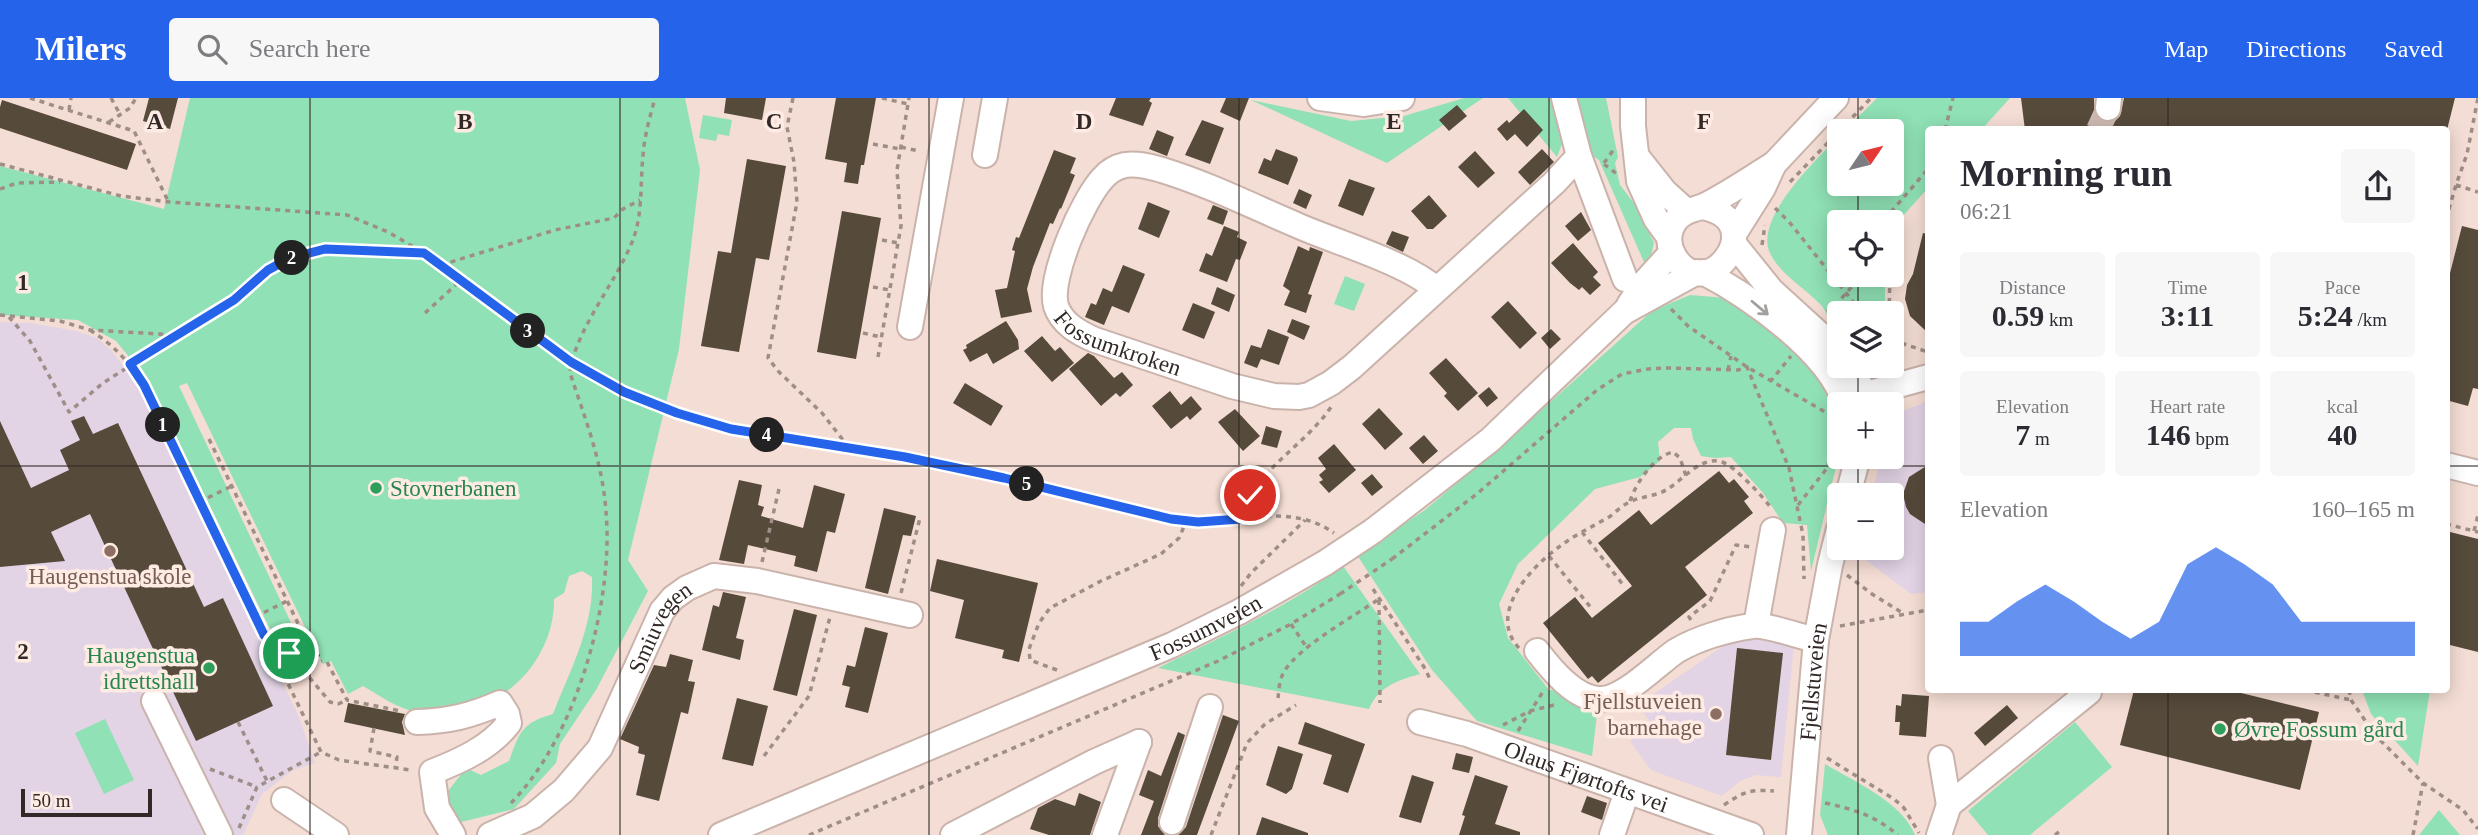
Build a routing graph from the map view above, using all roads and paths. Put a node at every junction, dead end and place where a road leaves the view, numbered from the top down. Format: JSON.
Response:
{"nodes":[{"id":1,"x":30,"y":98,"type":"edge"},
{"id":2,"x":71,"y":98,"type":"edge"},
{"id":3,"x":111,"y":98,"type":"edge"},
{"id":4,"x":136,"y":98,"type":"edge"},
{"id":5,"x":655,"y":98,"type":"edge"},
{"id":6,"x":793,"y":98,"type":"edge"},
{"id":7,"x":882,"y":98,"type":"edge"},
{"id":8,"x":909,"y":98,"type":"edge"},
{"id":9,"x":951,"y":98,"type":"edge"},
{"id":10,"x":995,"y":98,"type":"edge"},
{"id":11,"x":1320,"y":98,"type":"edge"},
{"id":12,"x":1402,"y":98,"type":"edge"},
{"id":13,"x":1564,"y":98,"type":"edge"},
{"id":14,"x":1633,"y":98,"type":"edge"},
{"id":15,"x":1836,"y":98,"type":"edge"},
{"id":16,"x":1871,"y":98,"type":"edge"},
{"id":17,"x":1953,"y":98,"type":"edge"},
{"id":18,"x":2478,"y":98,"type":"edge"},
{"id":19,"x":908,"y":104,"type":"junction"},
{"id":20,"x":69,"y":110,"type":"junction"},
{"id":21,"x":121,"y":116,"type":"junction"},
{"id":22,"x":109,"y":122,"type":"junction"},
{"id":23,"x":1946,"y":126,"type":"edge"},
{"id":24,"x":873,"y":144,"type":"dead end"},
{"id":25,"x":901,"y":148,"type":"junction"},
{"id":26,"x":1628,"y":149,"type":"junction"},
{"id":27,"x":919,"y":151,"type":"dead end"},
{"id":28,"x":985,"y":155,"type":"dead end"},
{"id":29,"x":1589,"y":161,"type":"junction"},
{"id":30,"x":0,"y":164,"type":"edge"},
{"id":31,"x":1604,"y":164,"type":"junction"},
{"id":32,"x":1925,"y":172,"type":"edge"},
{"id":33,"x":1781,"y":174,"type":"junction"},
{"id":34,"x":1619,"y":175,"type":"dead end"},
{"id":35,"x":67,"y":182,"type":"junction"},
{"id":36,"x":2455,"y":185,"type":"junction"},
{"id":37,"x":0,"y":189,"type":"edge"},
{"id":38,"x":2478,"y":192,"type":"edge"},
{"id":39,"x":641,"y":200,"type":"junction"},
{"id":40,"x":169,"y":202,"type":"junction"},
{"id":41,"x":2450,"y":204,"type":"edge"},
{"id":42,"x":1693,"y":209,"type":"junction"},
{"id":43,"x":1893,"y":210,"type":"edge"},
{"id":44,"x":1734,"y":239,"type":"junction"},
{"id":45,"x":882,"y":240,"type":"dead end"},
{"id":46,"x":898,"y":243,"type":"junction"},
{"id":47,"x":1671,"y":245,"type":"junction"},
{"id":48,"x":1764,"y":252,"type":"dead end"},
{"id":49,"x":424,"y":253,"type":"junction"},
{"id":50,"x":441,"y":265,"type":"junction"},
{"id":51,"x":1700,"y":272,"type":"junction"},
{"id":52,"x":1625,"y":279,"type":"dead end"},
{"id":53,"x":460,"y":281,"type":"junction"},
{"id":54,"x":873,"y":287,"type":"dead end"},
{"id":55,"x":1852,"y":287,"type":"edge"},
{"id":56,"x":1436,"y":289,"type":"junction"},
{"id":57,"x":890,"y":290,"type":"junction"},
{"id":58,"x":1846,"y":294,"type":"junction"},
{"id":59,"x":1852,"y":301,"type":"edge"},
{"id":60,"x":1671,"y":308,"type":"dead end"},
{"id":61,"x":1624,"y":312,"type":"junction"},
{"id":62,"x":425,"y":313,"type":"dead end"},
{"id":63,"x":1821,"y":314,"type":"dead end"},
{"id":64,"x":0,"y":315,"type":"edge"},
{"id":65,"x":7,"y":315,"type":"junction"},
{"id":66,"x":910,"y":327,"type":"dead end"},
{"id":67,"x":90,"y":330,"type":"junction"},
{"id":68,"x":863,"y":333,"type":"dead end"},
{"id":69,"x":177,"y":335,"type":"junction"},
{"id":70,"x":881,"y":337,"type":"junction"},
{"id":71,"x":1827,"y":341,"type":"edge"},
{"id":72,"x":1904,"y":344,"type":"edge"},
{"id":73,"x":1795,"y":351,"type":"dead end"},
{"id":74,"x":1925,"y":351,"type":"edge"},
{"id":75,"x":1731,"y":356,"type":"junction"},
{"id":76,"x":878,"y":357,"type":"dead end"},
{"id":77,"x":571,"y":362,"type":"junction"},
{"id":78,"x":130,"y":364,"type":"junction"},
{"id":79,"x":1747,"y":367,"type":"junction"},
{"id":80,"x":1728,"y":370,"type":"junction"},
{"id":81,"x":1925,"y":378,"type":"edge"},
{"id":82,"x":1770,"y":382,"type":"junction"},
{"id":83,"x":1842,"y":392,"type":"edge"},
{"id":84,"x":1887,"y":392,"type":"edge"},
{"id":85,"x":1827,"y":399,"type":"edge"},
{"id":86,"x":1321,"y":421,"type":"dead end"},
{"id":87,"x":209,"y":439,"type":"dead end"},
{"id":88,"x":850,"y":449,"type":"junction"},
{"id":89,"x":1827,"y":468,"type":"edge"},
{"id":90,"x":1686,"y":475,"type":"junction"},
{"id":91,"x":232,"y":486,"type":"junction"},
{"id":92,"x":779,"y":489,"type":"dead end"},
{"id":93,"x":1630,"y":501,"type":"junction"},
{"id":94,"x":199,"y":502,"type":"junction"},
{"id":95,"x":1798,"y":505,"type":"junction"},
{"id":96,"x":2478,"y":515,"type":"edge"},
{"id":97,"x":920,"y":518,"type":"dead end"},
{"id":98,"x":1241,"y":519,"type":"junction"},
{"id":99,"x":1305,"y":520,"type":"junction"},
{"id":100,"x":1186,"y":522,"type":"junction"},
{"id":101,"x":2450,"y":525,"type":"edge"},
{"id":102,"x":1772,"y":531,"type":"junction"},
{"id":103,"x":2476,"y":532,"type":"edge"},
{"id":104,"x":1335,"y":533,"type":"dead end"},
{"id":105,"x":1582,"y":533,"type":"junction"},
{"id":106,"x":1549,"y":556,"type":"junction"},
{"id":107,"x":1830,"y":560,"type":"edge"},
{"id":108,"x":1845,"y":573,"type":"dead end"},
{"id":109,"x":757,"y":581,"type":"junction"},
{"id":110,"x":1804,"y":584,"type":"dead end"},
{"id":111,"x":1624,"y":586,"type":"dead end"},
{"id":112,"x":1239,"y":589,"type":"dead end"},
{"id":113,"x":1373,"y":589,"type":"dead end"},
{"id":114,"x":835,"y":598,"type":"junction"},
{"id":115,"x":1379,"y":599,"type":"junction"},
{"id":116,"x":287,"y":601,"type":"junction"},
{"id":117,"x":1592,"y":609,"type":"dead end"},
{"id":118,"x":1925,"y":610,"type":"edge"},
{"id":119,"x":903,"y":613,"type":"joint"},
{"id":120,"x":1903,"y":613,"type":"junction"},
{"id":121,"x":254,"y":617,"type":"junction"},
{"id":122,"x":1291,"y":624,"type":"junction"},
{"id":123,"x":1756,"y":625,"type":"junction"},
{"id":124,"x":1825,"y":634,"type":"junction"},
{"id":125,"x":264,"y":635,"type":"junction"},
{"id":126,"x":1705,"y":639,"type":"junction"},
{"id":127,"x":306,"y":640,"type":"dead end"},
{"id":128,"x":1307,"y":648,"type":"junction"},
{"id":129,"x":1537,"y":651,"type":"joint"},
{"id":130,"x":303,"y":670,"type":"junction"},
{"id":131,"x":1061,"y":672,"type":"dead end"},
{"id":132,"x":1555,"y":674,"type":"junction"},
{"id":133,"x":1431,"y":681,"type":"dead end"},
{"id":134,"x":2088,"y":693,"type":"edge"},
{"id":135,"x":2319,"y":693,"type":"edge"},
{"id":136,"x":2350,"y":693,"type":"edge"},
{"id":137,"x":1587,"y":697,"type":"junction"},
{"id":138,"x":1278,"y":698,"type":"dead end"},
{"id":139,"x":347,"y":700,"type":"junction"},
{"id":140,"x":2351,"y":700,"type":"junction"},
{"id":141,"x":154,"y":701,"type":"dead end"},
{"id":142,"x":1380,"y":703,"type":"dead end"},
{"id":143,"x":1296,"y":705,"type":"dead end"},
{"id":144,"x":1210,"y":707,"type":"dead end"},
{"id":145,"x":1530,"y":711,"type":"junction"},
{"id":146,"x":238,"y":722,"type":"dead end"},
{"id":147,"x":417,"y":722,"type":"joint"},
{"id":148,"x":1420,"y":722,"type":"dead end"},
{"id":149,"x":1501,"y":726,"type":"dead end"},
{"id":150,"x":374,"y":728,"type":"dead end"},
{"id":151,"x":1513,"y":739,"type":"dead end"},
{"id":152,"x":1821,"y":754,"type":"dead end"},
{"id":153,"x":764,"y":756,"type":"dead end"},
{"id":154,"x":182,"y":758,"type":"junction"},
{"id":155,"x":1941,"y":758,"type":"dead end"},
{"id":156,"x":396,"y":768,"type":"junction"},
{"id":157,"x":432,"y":772,"type":"junction"},
{"id":158,"x":2423,"y":783,"type":"junction"},
{"id":159,"x":257,"y":787,"type":"dead end"},
{"id":160,"x":1774,"y":791,"type":"dead end"},
{"id":161,"x":1627,"y":792,"type":"junction"},
{"id":162,"x":284,"y":800,"type":"joint"},
{"id":163,"x":1825,"y":803,"type":"dead end"},
{"id":164,"x":1949,"y":805,"type":"junction"},
{"id":165,"x":502,"y":808,"type":"dead end"},
{"id":166,"x":1714,"y":812,"type":"dead end"},
{"id":167,"x":1172,"y":822,"type":"dead end"},
{"id":168,"x":2478,"y":829,"type":"edge"},
{"id":169,"x":2062,"y":830,"type":"dead end"},
{"id":170,"x":220,"y":835,"type":"edge"},
{"id":171,"x":336,"y":835,"type":"edge"},
{"id":172,"x":453,"y":835,"type":"edge"},
{"id":173,"x":490,"y":835,"type":"edge"},
{"id":174,"x":721,"y":835,"type":"edge"},
{"id":175,"x":809,"y":835,"type":"edge"},
{"id":176,"x":953,"y":835,"type":"edge"},
{"id":177,"x":1105,"y":835,"type":"edge"},
{"id":178,"x":1211,"y":835,"type":"edge"},
{"id":179,"x":1612,"y":835,"type":"edge"},
{"id":180,"x":1751,"y":835,"type":"edge"},
{"id":181,"x":1798,"y":835,"type":"edge"},
{"id":182,"x":1898,"y":835,"type":"edge"},
{"id":183,"x":1920,"y":835,"type":"edge"},
{"id":184,"x":1938,"y":835,"type":"edge"},
{"id":185,"x":2055,"y":835,"type":"edge"},
{"id":186,"x":2413,"y":835,"type":"edge"}],
"edges":[{"from":1,"to":20,"type":"path"},
{"from":2,"to":20,"type":"path"},
{"from":3,"to":21,"type":"path"},
{"from":4,"to":21,"type":"path"},
{"from":5,"to":39,"type":"path"},
{"from":6,"to":88,"type":"path"},
{"from":7,"to":19,"type":"path"},
{"from":8,"to":19,"type":"path"},
{"from":9,"to":66,"type":"street"},
{"from":10,"to":28,"type":"street"},
{"from":11,"to":12,"type":"street"},
{"from":13,"to":29,"type":"street"},
{"from":14,"to":26,"type":"street"},
{"from":15,"to":33,"type":"street","name":"Fossumveien"},
{"from":16,"to":33,"type":"path"},
{"from":17,"to":23,"type":"path"},
{"from":18,"to":36,"type":"path"},
{"from":19,"to":25,"type":"path"},
{"from":20,"to":22,"type":"path"},
{"from":21,"to":22,"type":"path"},
{"from":22,"to":40,"type":"path"},
{"from":24,"to":25,"type":"path"},
{"from":25,"to":27,"type":"path"},
{"from":25,"to":46,"type":"path"},
{"from":26,"to":31,"type":"path"},
{"from":26,"to":42,"type":"street"},
{"from":26,"to":47,"type":"street"},
{"from":29,"to":31,"type":"path"},
{"from":29,"to":52,"type":"street"},
{"from":29,"to":56,"type":"street","name":"Fossumkroken"},
{"from":30,"to":35,"type":"path"},
{"from":31,"to":34,"type":"path"},
{"from":32,"to":43,"type":"path"},
{"from":33,"to":42,"type":"street","name":"Fossumveien"},
{"from":33,"to":44,"type":"street","name":"Fossumveien"},
{"from":35,"to":37,"type":"path"},
{"from":35,"to":40,"type":"path"},
{"from":36,"to":38,"type":"path"},
{"from":36,"to":41,"type":"path"},
{"from":39,"to":50,"type":"path"},
{"from":39,"to":77,"type":"path"},
{"from":40,"to":49,"type":"path"},
{"from":42,"to":44,"type":"street"},
{"from":42,"to":47,"type":"street","name":"Fossumveien"},
{"from":44,"to":51,"type":"street","name":"Fossumveien"},
{"from":44,"to":71,"type":"street"},
{"from":45,"to":46,"type":"path"},
{"from":46,"to":57,"type":"path"},
{"from":47,"to":51,"type":"street"},
{"from":47,"to":61,"type":"street","name":"Fossumveien"},
{"from":48,"to":58,"type":"path"},
{"from":49,"to":50,"type":"path"},
{"from":49,"to":69,"type":"path"},
{"from":50,"to":53,"type":"path"},
{"from":51,"to":61,"type":"street","name":"Fossumveien"},
{"from":51,"to":83,"type":"street","one_way":true},
{"from":53,"to":62,"type":"path"},
{"from":53,"to":77,"type":"path"},
{"from":54,"to":57,"type":"path"},
{"from":55,"to":58,"type":"path"},
{"from":56,"to":56,"type":"street","name":"Fossumkroken"},
{"from":57,"to":70,"type":"path"},
{"from":58,"to":59,"type":"path"},
{"from":58,"to":63,"type":"path"},
{"from":60,"to":75,"type":"path"},
{"from":61,"to":174,"type":"street","name":"Fossumveien","bridge":true},
{"from":64,"to":65,"type":"path"},
{"from":65,"to":67,"type":"path"},
{"from":65,"to":78,"type":"path"},
{"from":67,"to":69,"type":"path"},
{"from":67,"to":78,"type":"path"},
{"from":68,"to":70,"type":"path"},
{"from":69,"to":78,"type":"path"},
{"from":70,"to":76,"type":"path"},
{"from":72,"to":74,"type":"path"},
{"from":73,"to":82,"type":"path"},
{"from":75,"to":79,"type":"path"},
{"from":75,"to":80,"type":"path"},
{"from":77,"to":88,"type":"path"},
{"from":77,"to":165,"type":"path"},
{"from":78,"to":94,"type":"path"},
{"from":79,"to":80,"type":"path"},
{"from":79,"to":82,"type":"path"},
{"from":79,"to":95,"type":"path"},
{"from":80,"to":122,"type":"path","bridge":true},
{"from":81,"to":84,"type":"street"},
{"from":82,"to":85,"type":"path"},
{"from":86,"to":98,"type":"path"},
{"from":87,"to":91,"type":"path"},
{"from":88,"to":100,"type":"path"},
{"from":89,"to":95,"type":"path"},
{"from":90,"to":93,"type":"path"},
{"from":90,"to":93,"type":"path"},
{"from":90,"to":102,"type":"path"},
{"from":91,"to":94,"type":"path"},
{"from":91,"to":116,"type":"path"},
{"from":92,"to":109,"type":"path"},
{"from":93,"to":105,"type":"path"},
{"from":94,"to":121,"type":"path"},
{"from":95,"to":110,"type":"path"},
{"from":96,"to":103,"type":"path"},
{"from":97,"to":119,"type":"path"},
{"from":98,"to":99,"type":"path"},
{"from":98,"to":100,"type":"path"},
{"from":99,"to":104,"type":"path"},
{"from":99,"to":112,"type":"path"},
{"from":100,"to":131,"type":"path"},
{"from":101,"to":103,"type":"path"},
{"from":102,"to":123,"type":"street"},
{"from":102,"to":126,"type":"path"},
{"from":105,"to":106,"type":"path"},
{"from":105,"to":111,"type":"path"},
{"from":106,"to":117,"type":"path"},
{"from":106,"to":129,"type":"path"},
{"from":107,"to":124,"type":"street","name":"Fjellstuveien"},
{"from":108,"to":120,"type":"path"},
{"from":109,"to":114,"type":"street","name":"Smiuvegen"},
{"from":109,"to":173,"type":"street","name":"Smiuvegen"},
{"from":113,"to":115,"type":"path"},
{"from":114,"to":119,"type":"street","name":"Smiuvegen"},
{"from":114,"to":153,"type":"path"},
{"from":115,"to":128,"type":"path"},
{"from":115,"to":133,"type":"path"},
{"from":115,"to":142,"type":"path"},
{"from":116,"to":121,"type":"path"},
{"from":116,"to":127,"type":"path"},
{"from":118,"to":120,"type":"path"},
{"from":120,"to":124,"type":"path"},
{"from":121,"to":125,"type":"path"},
{"from":122,"to":128,"type":"path"},
{"from":122,"to":175,"type":"path"},
{"from":123,"to":124,"type":"street"},
{"from":123,"to":126,"type":"street"},
{"from":124,"to":181,"type":"street","name":"Fjellstuveien"},
{"from":125,"to":130,"type":"path"},
{"from":125,"to":156,"type":"path"},
{"from":126,"to":137,"type":"street"},
{"from":128,"to":138,"type":"path"},
{"from":129,"to":132,"type":"street"},
{"from":130,"to":139,"type":"path"},
{"from":130,"to":139,"type":"path"},
{"from":132,"to":137,"type":"street"},
{"from":132,"to":145,"type":"path"},
{"from":134,"to":164,"type":"street"},
{"from":135,"to":140,"type":"path"},
{"from":136,"to":140,"type":"path"},
{"from":137,"to":145,"type":"path"},
{"from":139,"to":147,"type":"path"},
{"from":140,"to":158,"type":"path"},
{"from":141,"to":154,"type":"street"},
{"from":143,"to":178,"type":"path"},
{"from":144,"to":167,"type":"street"},
{"from":145,"to":149,"type":"path"},
{"from":145,"to":151,"type":"path"},
{"from":146,"to":162,"type":"path"},
{"from":147,"to":157,"type":"street"},
{"from":148,"to":161,"type":"street","name":"Olaus Fjørtofts vei"},
{"from":150,"to":156,"type":"path"},
{"from":152,"to":183,"type":"path"},
{"from":154,"to":159,"type":"path"},
{"from":154,"to":170,"type":"street"},
{"from":155,"to":164,"type":"street"},
{"from":156,"to":157,"type":"path"},
{"from":157,"to":172,"type":"street"},
{"from":158,"to":168,"type":"path"},
{"from":158,"to":186,"type":"path"},
{"from":160,"to":166,"type":"path"},
{"from":161,"to":179,"type":"street"},
{"from":161,"to":180,"type":"street","name":"Olaus Fjørtofts vei"},
{"from":162,"to":171,"type":"street"},
{"from":163,"to":182,"type":"path"},
{"from":164,"to":184,"type":"street"},
{"from":169,"to":185,"type":"path"},
{"from":176,"to":177,"type":"street"}]}
